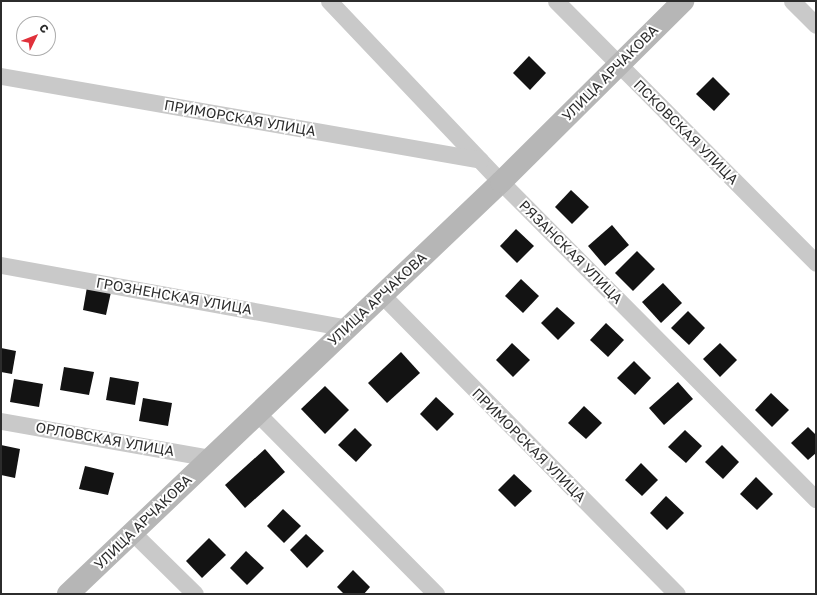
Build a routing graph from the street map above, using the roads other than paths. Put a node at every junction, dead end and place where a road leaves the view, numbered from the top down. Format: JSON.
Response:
{"nodes":[{"id":1,"x":329,"y":1,"type":"edge"},
{"id":2,"x":556,"y":1,"type":"edge"},
{"id":3,"x":683,"y":1,"type":"edge"},
{"id":4,"x":792,"y":1,"type":"edge"},
{"id":5,"x":816,"y":25,"type":"edge"},
{"id":6,"x":618,"y":64,"type":"junction"},
{"id":7,"x":1,"y":76,"type":"edge"},
{"id":8,"x":480,"y":160,"type":"junction"},
{"id":9,"x":501,"y":182,"type":"junction"},
{"id":10,"x":816,"y":263,"type":"edge"},
{"id":11,"x":1,"y":265,"type":"edge"},
{"id":12,"x":382,"y":295,"type":"junction"},
{"id":13,"x":347,"y":328,"type":"junction"},
{"id":14,"x":257,"y":413,"type":"junction"},
{"id":15,"x":1,"y":421,"type":"edge"},
{"id":16,"x":210,"y":458,"type":"junction"},
{"id":17,"x":816,"y":499,"type":"edge"},
{"id":18,"x":132,"y":532,"type":"junction"},
{"id":19,"x":68,"y":594,"type":"edge"},
{"id":20,"x":195,"y":594,"type":"edge"},
{"id":21,"x":436,"y":594,"type":"edge"},
{"id":22,"x":677,"y":594,"type":"edge"}],
"edges":[{"from":1,"to":8,"type":"street","name":"РЯЗАНСКАЯ УЛИЦА"},
{"from":2,"to":6,"type":"street","name":"ПСКОВСКАЯ УЛИЦА"},
{"from":3,"to":6,"type":"street","name":"УЛИЦА АРЧАКОВА"},
{"from":4,"to":5,"type":"street"},
{"from":6,"to":9,"type":"street","name":"УЛИЦА АРЧАКОВА"},
{"from":6,"to":10,"type":"street","name":"ПСКОВСКАЯ УЛИЦА"},
{"from":7,"to":8,"type":"street","name":"ПРИМОРСКАЯ УЛИЦА"},
{"from":8,"to":9,"type":"street","name":"РЯЗАНСКАЯ УЛИЦА"},
{"from":9,"to":12,"type":"street","name":"УЛИЦА АРЧАКОВА"},
{"from":9,"to":17,"type":"street","name":"РЯЗАНСКАЯ УЛИЦА"},
{"from":11,"to":13,"type":"street","name":"ГРОЗНЕНСКАЯ УЛИЦА"},
{"from":12,"to":13,"type":"street","name":"УЛИЦА АРЧАКОВА"},
{"from":12,"to":22,"type":"street","name":"ПРИМОРСКАЯ УЛИЦА"},
{"from":13,"to":14,"type":"street","name":"УЛИЦА АРЧАКОВА"},
{"from":14,"to":16,"type":"street","name":"УЛИЦА АРЧАКОВА"},
{"from":14,"to":21,"type":"street"},
{"from":15,"to":16,"type":"street","name":"ОРЛОВСКАЯ УЛИЦА"},
{"from":16,"to":18,"type":"street","name":"УЛИЦА АРЧАКОВА"},
{"from":18,"to":19,"type":"street","name":"УЛИЦА АРЧАКОВА"},
{"from":18,"to":20,"type":"street"}]}
